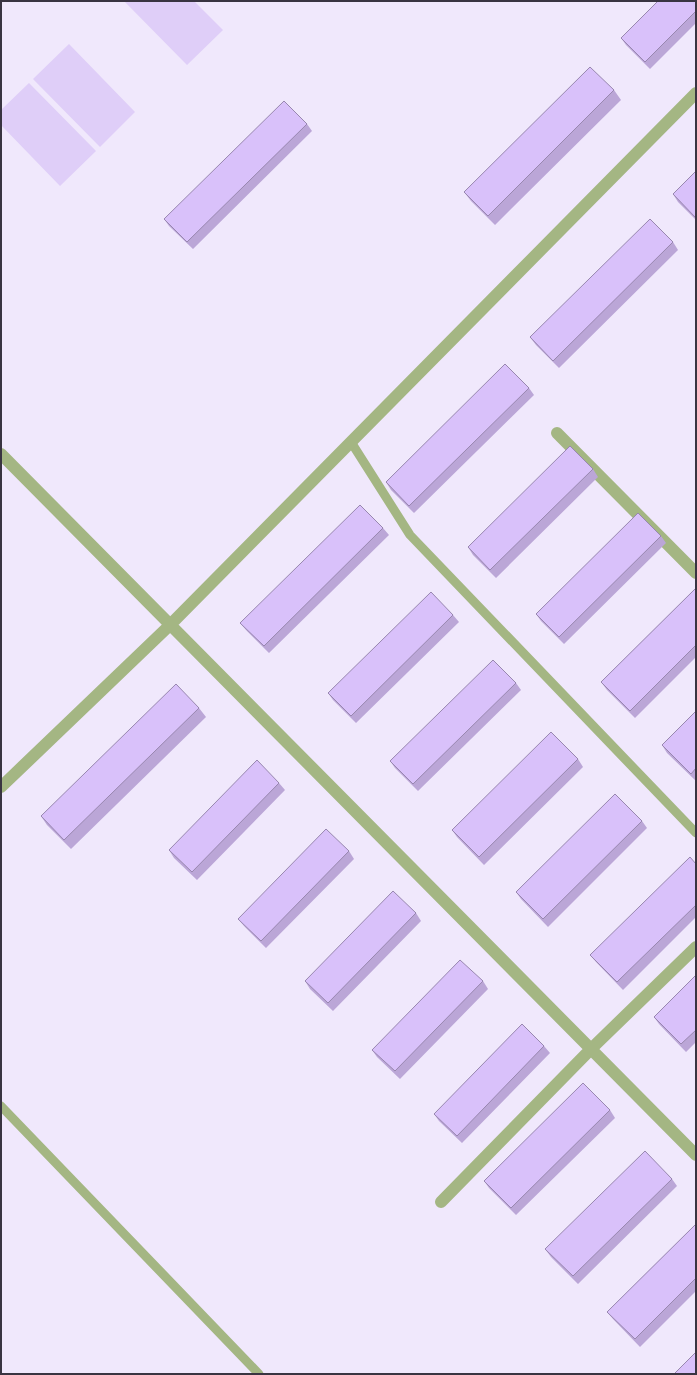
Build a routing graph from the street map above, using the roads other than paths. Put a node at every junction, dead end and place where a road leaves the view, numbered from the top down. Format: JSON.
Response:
{"nodes":[{"id":1,"x":696,"y":93,"type":"edge"},
{"id":2,"x":557,"y":433,"type":"dead end"},
{"id":3,"x":351,"y":442,"type":"junction"},
{"id":4,"x":1,"y":454,"type":"edge"},
{"id":5,"x":696,"y":573,"type":"edge"},
{"id":6,"x":170,"y":625,"type":"junction"},
{"id":7,"x":1,"y":787,"type":"edge"},
{"id":8,"x":696,"y":833,"type":"edge"},
{"id":9,"x":696,"y":947,"type":"edge"},
{"id":10,"x":591,"y":1049,"type":"junction"},
{"id":11,"x":1,"y":1106,"type":"edge"},
{"id":12,"x":696,"y":1156,"type":"edge"},
{"id":13,"x":441,"y":1202,"type":"dead end"},
{"id":14,"x":259,"y":1374,"type":"edge"}],
"edges":[{"from":1,"to":3,"type":"street"},
{"from":2,"to":5,"type":"street"},
{"from":3,"to":6,"type":"street"},
{"from":3,"to":8,"type":"lane"},
{"from":4,"to":6,"type":"street"},
{"from":6,"to":7,"type":"street"},
{"from":6,"to":10,"type":"street"},
{"from":9,"to":10,"type":"street"},
{"from":10,"to":12,"type":"street"},
{"from":10,"to":13,"type":"street"},
{"from":11,"to":14,"type":"lane"}]}
